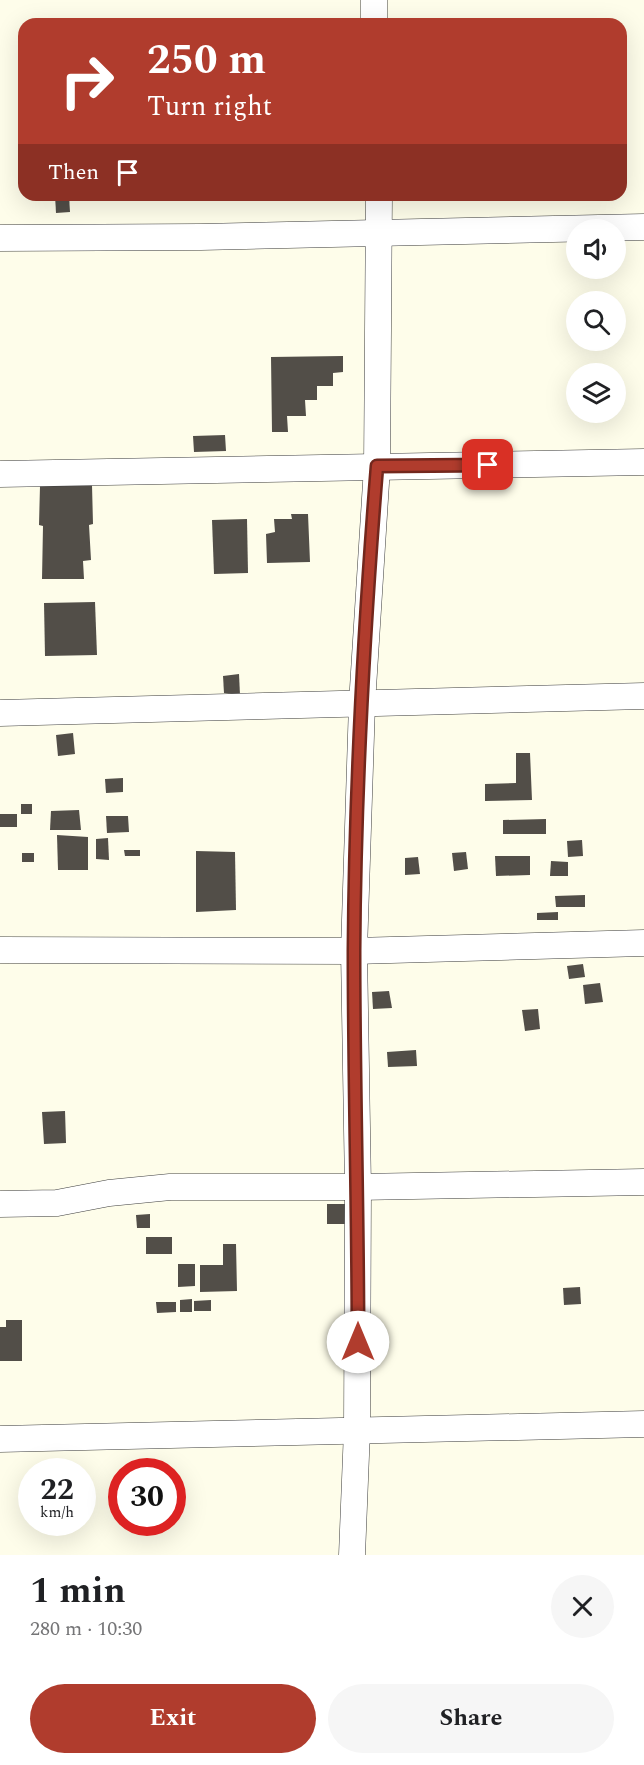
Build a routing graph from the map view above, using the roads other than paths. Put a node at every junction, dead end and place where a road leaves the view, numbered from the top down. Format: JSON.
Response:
{"nodes":[{"id":1,"x":374,"y":0,"type":"edge"},
{"id":2,"x":374,"y":18,"type":"edge"},
{"id":3,"x":379,"y":201,"type":"edge"},
{"id":4,"x":644,"y":227,"type":"edge"},
{"id":5,"x":380,"y":232,"type":"junction"},
{"id":6,"x":0,"y":238,"type":"edge"},
{"id":7,"x":644,"y":462,"type":"edge"},
{"id":8,"x":377,"y":466,"type":"junction"},
{"id":9,"x":0,"y":474,"type":"edge"},
{"id":10,"x":644,"y":696,"type":"edge"},
{"id":11,"x":362,"y":704,"type":"junction"},
{"id":12,"x":0,"y":713,"type":"edge"},
{"id":13,"x":644,"y":943,"type":"edge"},
{"id":14,"x":0,"y":950,"type":"edge"},
{"id":15,"x":354,"y":951,"type":"junction"},
{"id":16,"x":644,"y":1182,"type":"edge"},
{"id":17,"x":358,"y":1187,"type":"junction"},
{"id":18,"x":0,"y":1204,"type":"edge"},
{"id":19,"x":644,"y":1424,"type":"edge"},
{"id":20,"x":357,"y":1430,"type":"junction"},
{"id":21,"x":0,"y":1439,"type":"edge"},
{"id":22,"x":352,"y":1555,"type":"edge"}],
"edges":[{"from":1,"to":2,"type":"street"},
{"from":3,"to":5,"type":"street"},
{"from":4,"to":5,"type":"street"},
{"from":5,"to":6,"type":"street"},
{"from":5,"to":8,"type":"street"},
{"from":7,"to":8,"type":"street"},
{"from":8,"to":9,"type":"street"},
{"from":8,"to":11,"type":"street"},
{"from":10,"to":11,"type":"street"},
{"from":11,"to":12,"type":"street"},
{"from":11,"to":15,"type":"street"},
{"from":13,"to":15,"type":"street"},
{"from":14,"to":15,"type":"street"},
{"from":15,"to":17,"type":"street"},
{"from":16,"to":17,"type":"street"},
{"from":17,"to":18,"type":"street"},
{"from":17,"to":20,"type":"street"},
{"from":19,"to":20,"type":"street"},
{"from":20,"to":21,"type":"street"},
{"from":20,"to":22,"type":"street"}]}
